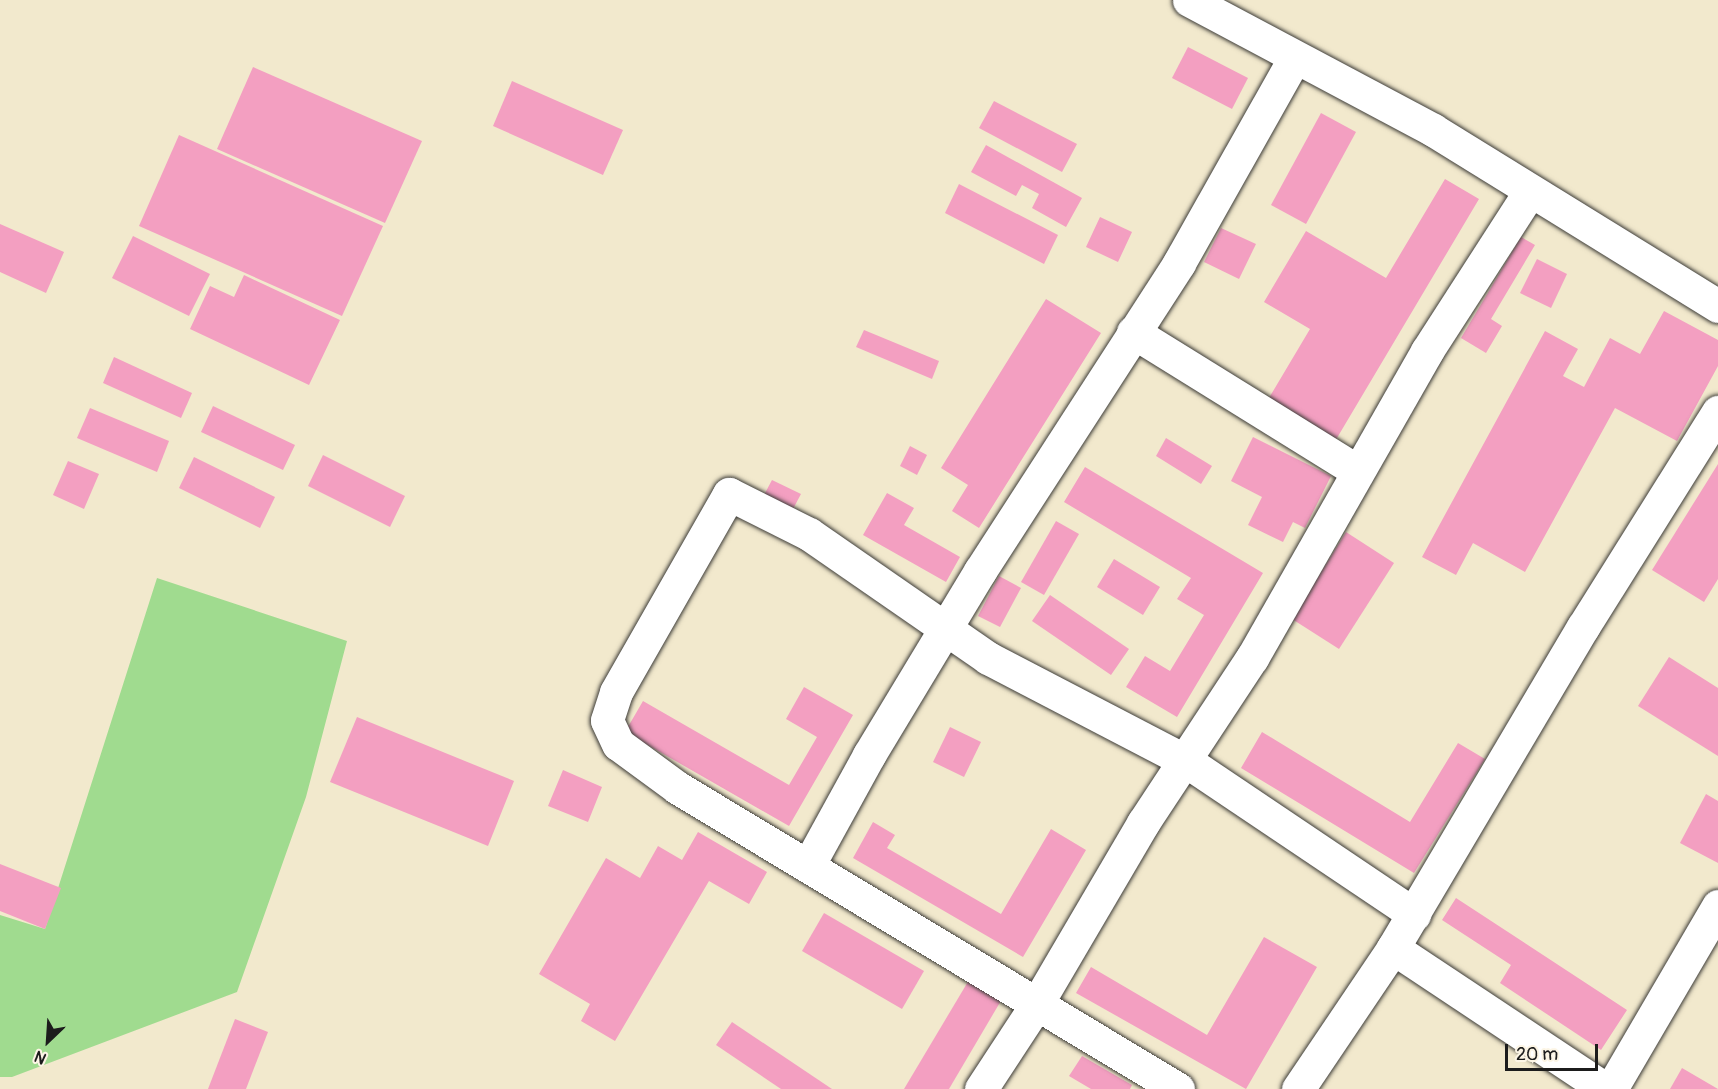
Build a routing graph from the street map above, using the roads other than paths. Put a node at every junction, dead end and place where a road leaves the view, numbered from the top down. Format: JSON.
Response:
{"nodes":[{"id":1,"x":1189,"y":0,"type":"edge"},
{"id":2,"x":1296,"y":57,"type":"junction"},
{"id":3,"x":1530,"y":191,"type":"junction"},
{"id":4,"x":1718,"y":306,"type":"edge"},
{"id":5,"x":1133,"y":332,"type":"junction"},
{"id":6,"x":1718,"y":412,"type":"edge"},
{"id":7,"x":1357,"y":471,"type":"junction"},
{"id":8,"x":947,"y":629,"type":"junction"},
{"id":9,"x":1186,"y":761,"type":"junction"},
{"id":10,"x":808,"y":866,"type":"junction"},
{"id":11,"x":1718,"y":906,"type":"edge"},
{"id":12,"x":1414,"y":914,"type":"junction"},
{"id":13,"x":1393,"y":948,"type":"junction"},
{"id":14,"x":1038,"y":1002,"type":"junction"},
{"id":15,"x":981,"y":1089,"type":"edge"},
{"id":16,"x":1178,"y":1089,"type":"edge"},
{"id":17,"x":1298,"y":1089,"type":"edge"},
{"id":18,"x":1605,"y":1089,"type":"edge"},
{"id":19,"x":1611,"y":1089,"type":"edge"}],
"edges":[{"from":1,"to":2,"type":"street"},
{"from":2,"to":3,"type":"street"},
{"from":2,"to":5,"type":"street"},
{"from":3,"to":4,"type":"street"},
{"from":3,"to":7,"type":"street"},
{"from":5,"to":7,"type":"street"},
{"from":5,"to":8,"type":"street"},
{"from":6,"to":12,"type":"street"},
{"from":7,"to":9,"type":"street"},
{"from":8,"to":9,"type":"street"},
{"from":8,"to":10,"type":"street"},
{"from":8,"to":10,"type":"street"},
{"from":9,"to":12,"type":"street"},
{"from":9,"to":14,"type":"street"},
{"from":10,"to":14,"type":"street"},
{"from":11,"to":19,"type":"street"},
{"from":12,"to":13,"type":"street"},
{"from":13,"to":17,"type":"street"},
{"from":13,"to":18,"type":"street"},
{"from":14,"to":15,"type":"street"},
{"from":14,"to":16,"type":"street"}]}
